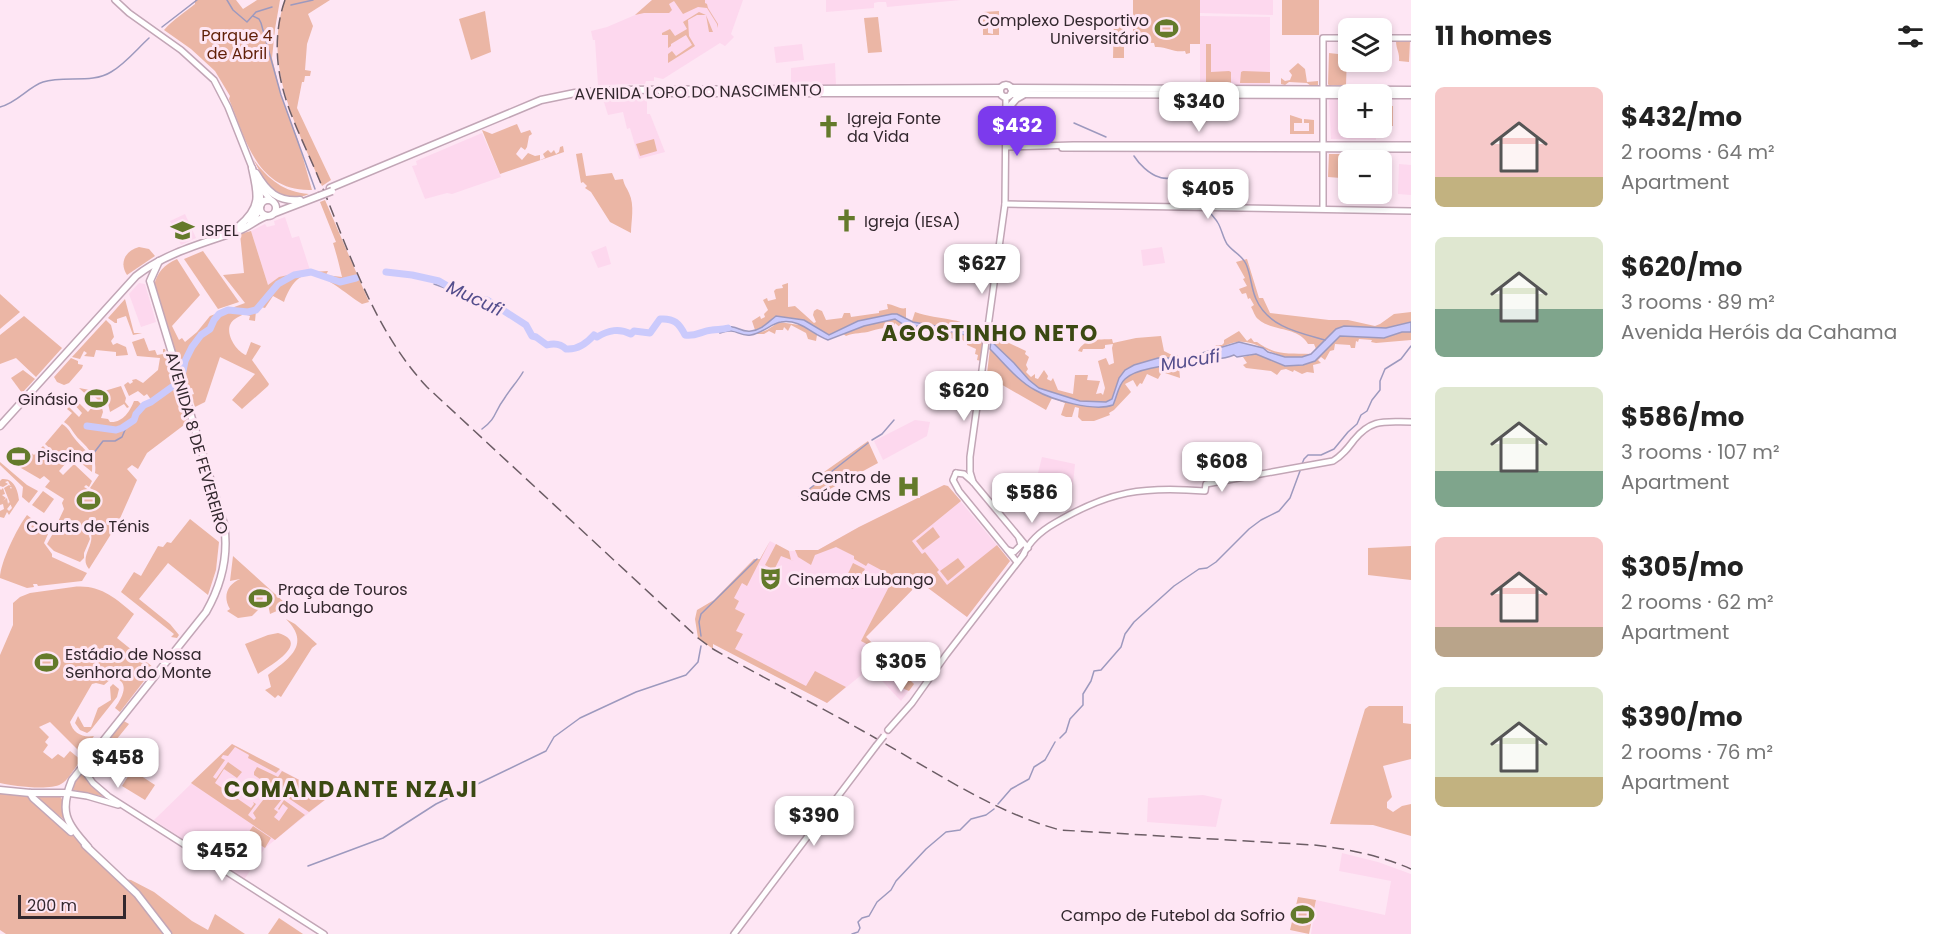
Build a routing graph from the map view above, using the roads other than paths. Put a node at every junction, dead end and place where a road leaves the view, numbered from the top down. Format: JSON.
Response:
{"nodes":[{"id":1,"x":115,"y":0,"type":"edge"},
{"id":2,"x":1338,"y":38,"type":"edge"},
{"id":3,"x":1392,"y":38,"type":"edge"},
{"id":4,"x":1411,"y":38,"type":"edge"},
{"id":5,"x":1411,"y":90,"type":"edge"},
{"id":6,"x":1006,"y":92,"type":"junction"},
{"id":7,"x":1324,"y":92,"type":"junction"},
{"id":8,"x":1029,"y":94,"type":"junction"},
{"id":9,"x":1338,"y":94,"type":"edge"},
{"id":10,"x":1392,"y":95,"type":"edge"},
{"id":11,"x":1411,"y":95,"type":"edge"},
{"id":12,"x":1006,"y":111,"type":"junction"},
{"id":13,"x":1006,"y":147,"type":"junction"},
{"id":14,"x":1324,"y":147,"type":"junction"},
{"id":15,"x":1411,"y":147,"type":"edge"},
{"id":16,"x":252,"y":168,"type":"junction"},
{"id":17,"x":258,"y":182,"type":"junction"},
{"id":18,"x":319,"y":194,"type":"junction"},
{"id":19,"x":300,"y":200,"type":"junction"},
{"id":20,"x":273,"y":201,"type":"junction"},
{"id":21,"x":1005,"y":204,"type":"junction"},
{"id":22,"x":260,"y":206,"type":"junction"},
{"id":23,"x":1323,"y":208,"type":"junction"},
{"id":24,"x":1411,"y":211,"type":"edge"},
{"id":25,"x":275,"y":213,"type":"junction"},
{"id":26,"x":267,"y":216,"type":"junction"},
{"id":27,"x":239,"y":226,"type":"junction"},
{"id":28,"x":212,"y":239,"type":"junction"},
{"id":29,"x":159,"y":261,"type":"junction"},
{"id":30,"x":1411,"y":422,"type":"edge"},
{"id":31,"x":0,"y":426,"type":"edge"},
{"id":32,"x":970,"y":458,"type":"junction"},
{"id":33,"x":956,"y":473,"type":"junction"},
{"id":34,"x":973,"y":482,"type":"junction"},
{"id":35,"x":959,"y":491,"type":"junction"},
{"id":36,"x":1018,"y":537,"type":"junction"},
{"id":37,"x":1028,"y":548,"type":"junction"},
{"id":38,"x":1005,"y":549,"type":"junction"},
{"id":39,"x":1017,"y":562,"type":"junction"},
{"id":40,"x":82,"y":768,"type":"junction"},
{"id":41,"x":72,"y":780,"type":"junction"},
{"id":42,"x":0,"y":790,"type":"edge"},
{"id":43,"x":30,"y":793,"type":"junction"},
{"id":44,"x":52,"y":793,"type":"junction"},
{"id":45,"x":67,"y":793,"type":"junction"},
{"id":46,"x":132,"y":810,"type":"junction"},
{"id":47,"x":88,"y":847,"type":"junction"},
{"id":48,"x":168,"y":934,"type":"edge"},
{"id":49,"x":324,"y":934,"type":"edge"},
{"id":50,"x":734,"y":934,"type":"edge"}],
"edges":[{"from":1,"to":16,"type":"street"},
{"from":2,"to":7,"type":"street"},
{"from":3,"to":4,"type":"street"},
{"from":5,"to":7,"type":"main road"},
{"from":6,"to":7,"type":"main road"},
{"from":6,"to":8,"type":"main road"},
{"from":6,"to":12,"type":"street"},
{"from":6,"to":18,"type":"main road","name":"AVENIDA LOPO DO NASCIMENTO","bridge":true},
{"from":7,"to":8,"type":"main road"},
{"from":7,"to":9,"type":"main road"},
{"from":7,"to":14,"type":"street"},
{"from":8,"to":12,"type":"main road"},
{"from":10,"to":11,"type":"main road"},
{"from":12,"to":13,"type":"street"},
{"from":13,"to":14,"type":"street"},
{"from":13,"to":21,"type":"street"},
{"from":14,"to":15,"type":"street"},
{"from":14,"to":23,"type":"street"},
{"from":16,"to":17,"type":"street"},
{"from":16,"to":19,"type":"main road"},
{"from":16,"to":27,"type":"main road"},
{"from":17,"to":20,"type":"street"},
{"from":17,"to":22,"type":"street"},
{"from":18,"to":19,"type":"main road","name":"AVENIDA LOPO DO NASCIMENTO"},
{"from":18,"to":25,"type":"main road","name":"AVENIDA LOPO DO NASCIMENTO"},
{"from":19,"to":20,"type":"main road","name":"AVENIDA LOPO DO NASCIMENTO"},
{"from":20,"to":22,"type":"main road"},
{"from":20,"to":25,"type":"main road"},
{"from":21,"to":23,"type":"street"},
{"from":21,"to":32,"type":"street"},
{"from":22,"to":26,"type":"main road"},
{"from":22,"to":27,"type":"main road"},
{"from":23,"to":24,"type":"street"},
{"from":25,"to":26,"type":"main road"},
{"from":26,"to":28,"type":"main road"},
{"from":27,"to":28,"type":"main road"},
{"from":28,"to":29,"type":"main road"},
{"from":29,"to":31,"type":"main road"},
{"from":29,"to":40,"type":"main road","name":"AVENIDA 8 DE FEVEREIRO"},
{"from":30,"to":37,"type":"street"},
{"from":32,"to":33,"type":"street"},
{"from":32,"to":34,"type":"street"},
{"from":33,"to":34,"type":"street"},
{"from":33,"to":35,"type":"street"},
{"from":34,"to":35,"type":"street"},
{"from":34,"to":36,"type":"street"},
{"from":35,"to":38,"type":"street"},
{"from":36,"to":37,"type":"street"},
{"from":36,"to":38,"type":"street"},
{"from":37,"to":39,"type":"street"},
{"from":38,"to":39,"type":"street"},
{"from":39,"to":50,"type":"street","bridge":true},
{"from":40,"to":41,"type":"main road","name":"AVENIDA 8 DE FEVEREIRO"},
{"from":40,"to":46,"type":"street"},
{"from":41,"to":44,"type":"main road"},
{"from":41,"to":45,"type":"main road","name":"AVENIDA 8 DE FEVEREIRO"},
{"from":42,"to":43,"type":"main road"},
{"from":43,"to":44,"type":"main road"},
{"from":43,"to":47,"type":"main road"},
{"from":44,"to":45,"type":"main road"},
{"from":45,"to":46,"type":"street"},
{"from":45,"to":47,"type":"main road"},
{"from":46,"to":49,"type":"street"},
{"from":47,"to":48,"type":"main road"}]}
